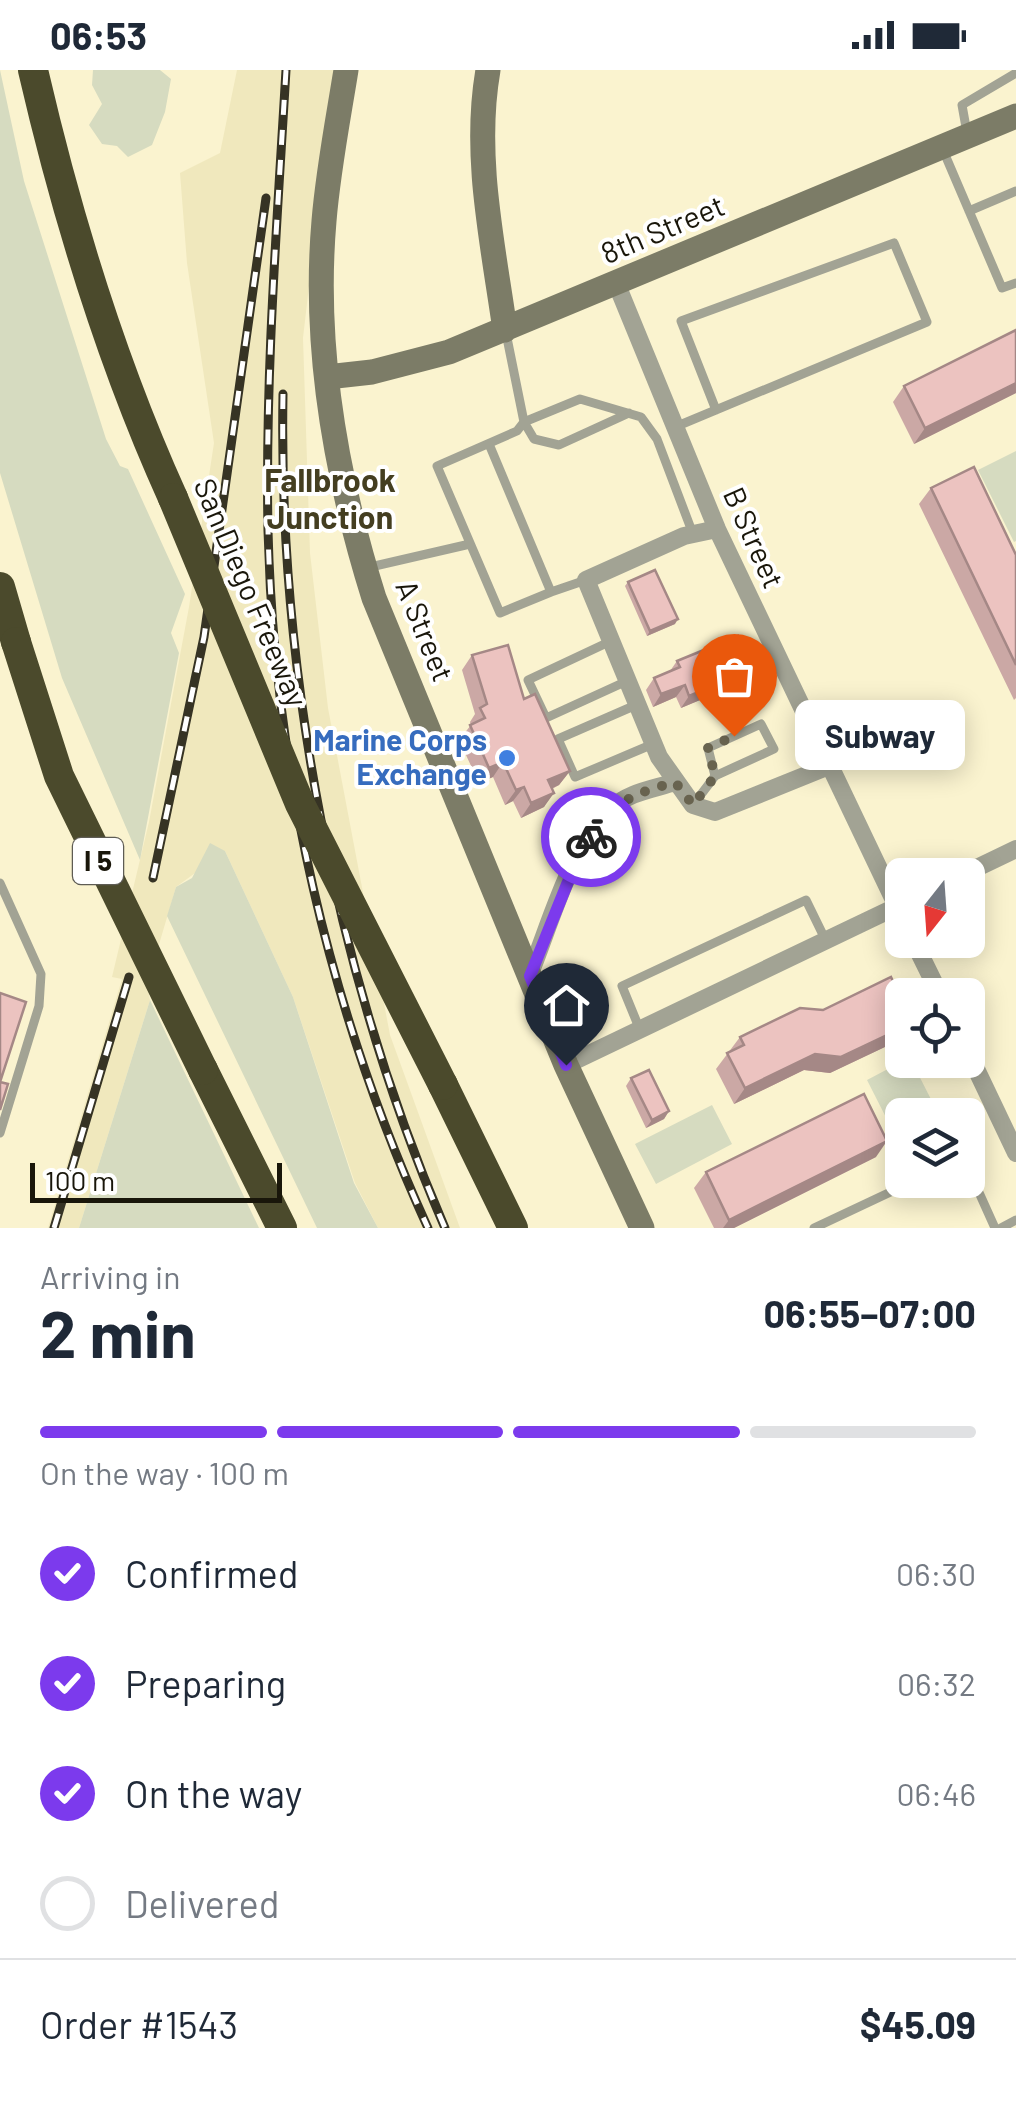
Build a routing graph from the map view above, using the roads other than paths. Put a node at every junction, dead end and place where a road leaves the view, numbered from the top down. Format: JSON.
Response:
{"nodes":[{"id":1,"x":32,"y":70,"type":"edge"},
{"id":2,"x":346,"y":70,"type":"edge"},
{"id":3,"x":488,"y":70,"type":"edge"},
{"id":4,"x":1016,"y":73,"type":"edge"},
{"id":5,"x":1016,"y":116,"type":"edge"},
{"id":6,"x":968,"y":136,"type":"junction"},
{"id":7,"x":942,"y":148,"type":"junction"},
{"id":8,"x":1016,"y":191,"type":"edge"},
{"id":9,"x":969,"y":210,"type":"junction"},
{"id":10,"x":1016,"y":283,"type":"edge"},
{"id":11,"x":617,"y":284,"type":"junction"},
{"id":12,"x":505,"y":330,"type":"junction"},
{"id":13,"x":327,"y":377,"type":"junction"},
{"id":14,"x":716,"y":410,"type":"junction"},
{"id":15,"x":629,"y":413,"type":"junction"},
{"id":16,"x":524,"y":422,"type":"junction"},
{"id":17,"x":675,"y":428,"type":"junction"},
{"id":18,"x":488,"y":444,"type":"junction"},
{"id":19,"x":717,"y":529,"type":"junction"},
{"id":20,"x":693,"y":534,"type":"junction"},
{"id":21,"x":470,"y":544,"type":"junction"},
{"id":22,"x":365,"y":568,"type":"junction"},
{"id":23,"x":586,"y":580,"type":"junction"},
{"id":24,"x":0,"y":587,"type":"edge"},
{"id":25,"x":551,"y":592,"type":"junction"},
{"id":26,"x":612,"y":642,"type":"junction"},
{"id":27,"x":628,"y":681,"type":"junction"},
{"id":28,"x":637,"y":704,"type":"junction"},
{"id":29,"x":546,"y":718,"type":"junction"},
{"id":30,"x":558,"y":740,"type":"junction"},
{"id":31,"x":653,"y":744,"type":"junction"},
{"id":32,"x":829,"y":766,"type":"junction"},
{"id":33,"x":715,"y":776,"type":"junction"},
{"id":34,"x":675,"y":782,"type":"junction"},
{"id":35,"x":693,"y":805,"type":"junction"},
{"id":36,"x":1016,"y":849,"type":"edge"},
{"id":37,"x":985,"y":864,"type":"edge"},
{"id":38,"x":885,"y":877,"type":"edge"},
{"id":39,"x":0,"y":883,"type":"edge"},
{"id":40,"x":885,"y":916,"type":"edge"},
{"id":41,"x":826,"y":940,"type":"junction"},
{"id":42,"x":530,"y":976,"type":"junction"},
{"id":43,"x":640,"y":1030,"type":"junction"},
{"id":44,"x":566,"y":1065,"type":"junction"},
{"id":45,"x":980,"y":1078,"type":"edge"},
{"id":46,"x":0,"y":1133,"type":"edge"},
{"id":47,"x":1016,"y":1153,"type":"edge"},
{"id":48,"x":885,"y":1195,"type":"edge"},
{"id":49,"x":983,"y":1198,"type":"edge"},
{"id":50,"x":1016,"y":1220,"type":"edge"},
{"id":51,"x":282,"y":1228,"type":"edge"},
{"id":52,"x":513,"y":1228,"type":"edge"},
{"id":53,"x":642,"y":1228,"type":"edge"},
{"id":54,"x":814,"y":1228,"type":"edge"},
{"id":55,"x":998,"y":1228,"type":"edge"}],
"edges":[{"from":1,"to":52,"type":"highway","name":"San Diego Freeway","bridge":true},
{"from":2,"to":13,"type":"main road","name":"A Street"},
{"from":3,"to":12,"type":"main road"},
{"from":4,"to":6,"type":"lane"},
{"from":5,"to":6,"type":"main road","name":"8th Street"},
{"from":6,"to":7,"type":"main road","name":"8th Street"},
{"from":7,"to":9,"type":"lane"},
{"from":7,"to":11,"type":"main road","name":"8th Street"},
{"from":8,"to":9,"type":"lane"},
{"from":9,"to":10,"type":"lane"},
{"from":11,"to":12,"type":"main road","name":"8th Street"},
{"from":11,"to":17,"type":"street","name":"B Street"},
{"from":12,"to":13,"type":"main road","name":"8th Street"},
{"from":12,"to":16,"type":"lane"},
{"from":13,"to":22,"type":"main road","name":"A Street"},
{"from":14,"to":14,"type":"lane"},
{"from":14,"to":17,"type":"lane"},
{"from":15,"to":16,"type":"lane"},
{"from":15,"to":16,"type":"lane"},
{"from":15,"to":20,"type":"lane"},
{"from":16,"to":18,"type":"lane"},
{"from":17,"to":19,"type":"street","name":"B Street"},
{"from":18,"to":21,"type":"lane"},
{"from":18,"to":25,"type":"lane"},
{"from":19,"to":20,"type":"street"},
{"from":19,"to":32,"type":"street","name":"B Street"},
{"from":20,"to":23,"type":"street"},
{"from":21,"to":22,"type":"lane"},
{"from":21,"to":25,"type":"lane"},
{"from":22,"to":42,"type":"main road","name":"A Street"},
{"from":23,"to":25,"type":"lane"},
{"from":23,"to":26,"type":"street"},
{"from":24,"to":51,"type":"highway","number":"I 5","bridge":true},
{"from":26,"to":27,"type":"street"},
{"from":26,"to":29,"type":"lane"},
{"from":27,"to":28,"type":"street"},
{"from":27,"to":29,"type":"lane"},
{"from":28,"to":30,"type":"lane"},
{"from":28,"to":31,"type":"street"},
{"from":29,"to":30,"type":"lane"},
{"from":30,"to":31,"type":"lane"},
{"from":31,"to":34,"type":"street"},
{"from":32,"to":35,"type":"street"},
{"from":32,"to":38,"type":"street","name":"B Street"},
{"from":33,"to":33,"type":"lane"},
{"from":33,"to":35,"type":"lane"},
{"from":34,"to":35,"type":"street"},
{"from":34,"to":42,"type":"street"},
{"from":36,"to":37,"type":"street"},
{"from":39,"to":46,"type":"lane"},
{"from":40,"to":41,"type":"street"},
{"from":41,"to":43,"type":"street"},
{"from":41,"to":43,"type":"lane"},
{"from":42,"to":44,"type":"main road","name":"A Street"},
{"from":43,"to":44,"type":"street"},
{"from":44,"to":53,"type":"main road","name":"A Street"},
{"from":45,"to":47,"type":"street"},
{"from":48,"to":54,"type":"lane"},
{"from":49,"to":55,"type":"lane"},
{"from":50,"to":55,"type":"lane"}]}
